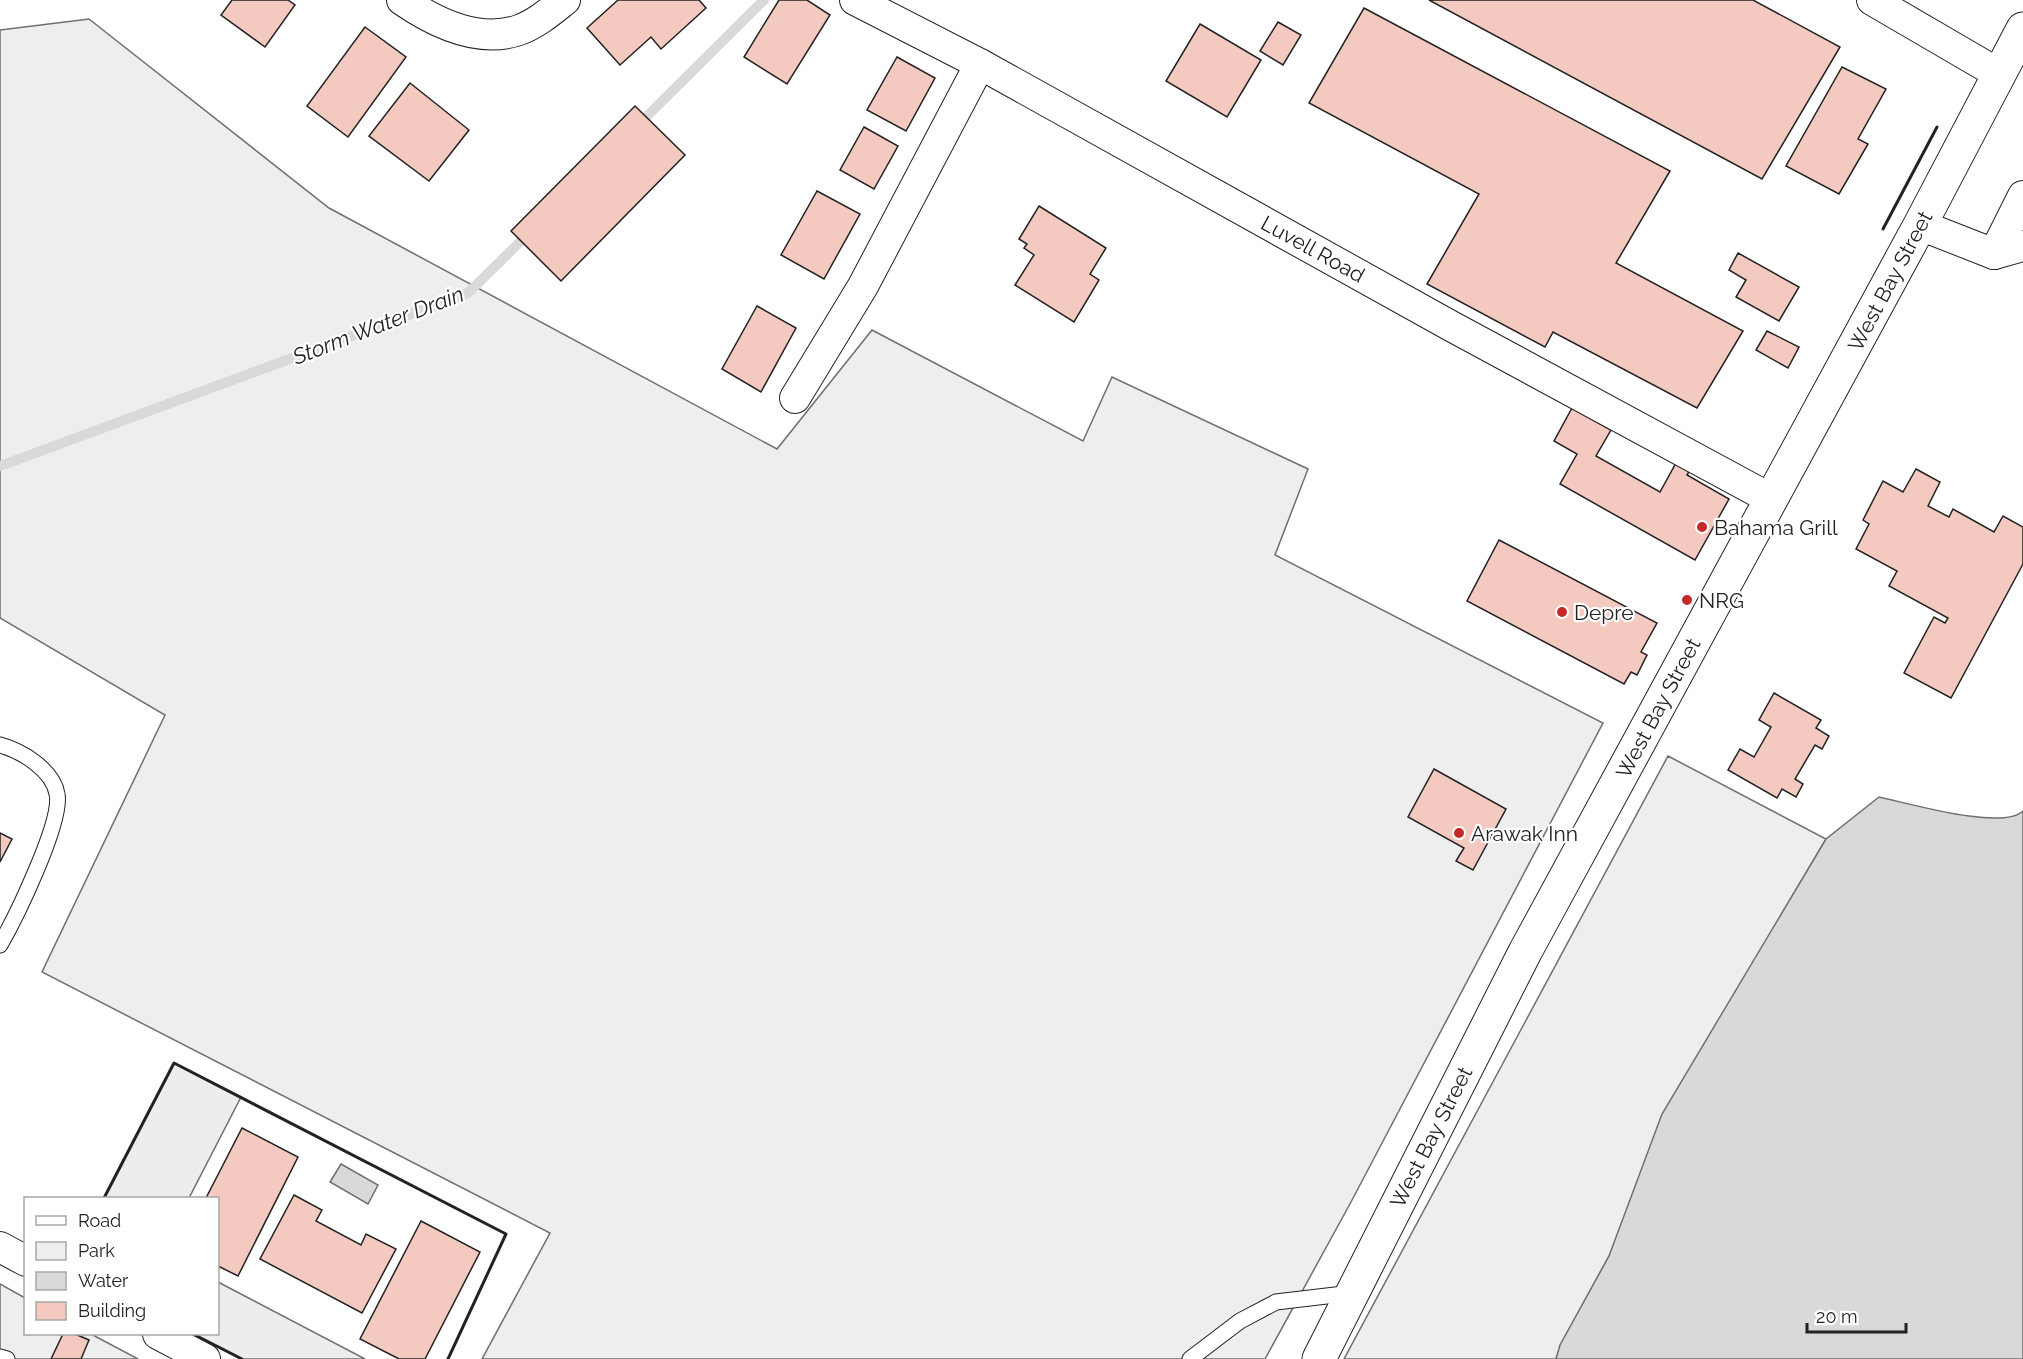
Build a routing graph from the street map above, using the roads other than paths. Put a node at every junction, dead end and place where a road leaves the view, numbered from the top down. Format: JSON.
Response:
{"nodes":[{"id":1,"x":402,"y":0,"type":"edge"},
{"id":2,"x":565,"y":0,"type":"edge"},
{"id":3,"x":855,"y":0,"type":"edge"},
{"id":4,"x":1872,"y":0,"type":"edge"},
{"id":5,"x":2023,"y":29,"type":"edge"},
{"id":6,"x":980,"y":64,"type":"junction"},
{"id":7,"x":1999,"y":74,"type":"junction"},
{"id":8,"x":2023,"y":196,"type":"edge"},
{"id":9,"x":1920,"y":225,"type":"junction"},
{"id":10,"x":2023,"y":246,"type":"edge"},
{"id":11,"x":1994,"y":254,"type":"junction"},
{"id":12,"x":795,"y":398,"type":"dead end"},
{"id":13,"x":1771,"y":499,"type":"junction"},
{"id":14,"x":0,"y":746,"type":"edge"},
{"id":15,"x":0,"y":945,"type":"edge"},
{"id":16,"x":0,"y":1247,"type":"edge"},
{"id":17,"x":24,"y":1260,"type":"edge"},
{"id":18,"x":1352,"y":1293,"type":"junction"},
{"id":19,"x":160,"y":1335,"type":"edge"},
{"id":20,"x":0,"y":1357,"type":"edge"},
{"id":21,"x":7,"y":1359,"type":"edge"},
{"id":22,"x":205,"y":1359,"type":"edge"},
{"id":23,"x":1190,"y":1359,"type":"edge"},
{"id":24,"x":1319,"y":1359,"type":"edge"}],
"edges":[{"from":1,"to":2,"type":"street"},
{"from":3,"to":6,"type":"street","name":"Luvell Road"},
{"from":4,"to":7,"type":"street"},
{"from":5,"to":7,"type":"highway","name":"West Bay Street"},
{"from":6,"to":12,"type":"street"},
{"from":6,"to":13,"type":"street","name":"Luvell Road"},
{"from":7,"to":9,"type":"highway","name":"West Bay Street"},
{"from":8,"to":11,"type":"street"},
{"from":9,"to":11,"type":"street"},
{"from":9,"to":13,"type":"highway","name":"West Bay Street"},
{"from":10,"to":11,"type":"street"},
{"from":13,"to":18,"type":"highway","name":"West Bay Street"},
{"from":14,"to":15,"type":"lane"},
{"from":16,"to":17,"type":"street"},
{"from":18,"to":23,"type":"lane"},
{"from":18,"to":24,"type":"highway","name":"West Bay Street"},
{"from":19,"to":22,"type":"street"},
{"from":20,"to":21,"type":"lane"}]}
